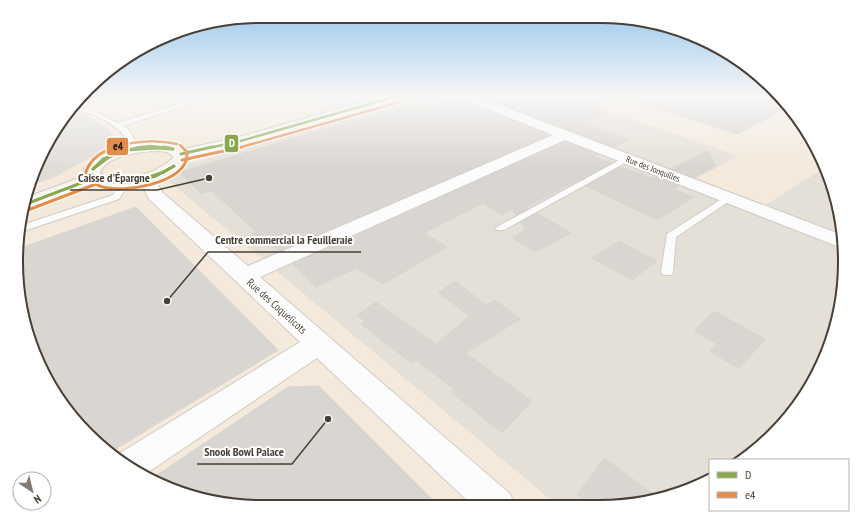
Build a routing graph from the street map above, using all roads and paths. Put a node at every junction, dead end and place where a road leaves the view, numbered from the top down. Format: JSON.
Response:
{"nodes":[{"id":1,"x":108,"y":120,"type":"edge"},
{"id":2,"x":132,"y":120,"type":"edge"},
{"id":3,"x":313,"y":120,"type":"edge"},
{"id":4,"x":527,"y":120,"type":"edge"},
{"id":5,"x":117,"y":125,"type":"junction"},
{"id":6,"x":564,"y":135,"type":"junction"},
{"id":7,"x":130,"y":150,"type":"junction"},
{"id":8,"x":181,"y":154,"type":"junction"},
{"id":9,"x":628,"y":159,"type":"junction"},
{"id":10,"x":94,"y":178,"type":"junction"},
{"id":11,"x":146,"y":179,"type":"junction"},
{"id":12,"x":125,"y":183,"type":"junction"},
{"id":13,"x":728,"y":198,"type":"junction"},
{"id":14,"x":31,"y":202,"type":"edge"},
{"id":15,"x":26,"y":227,"type":"edge"},
{"id":16,"x":500,"y":228,"type":"dead end"},
{"id":17,"x":837,"y":240,"type":"edge"},
{"id":18,"x":667,"y":272,"type":"dead end"},
{"id":19,"x":244,"y":276,"type":"junction"},
{"id":20,"x":318,"y":344,"type":"junction"},
{"id":21,"x":134,"y":463,"type":"edge"},
{"id":22,"x":491,"y":500,"type":"edge"}],
"edges":[{"from":1,"to":5,"type":"lane"},
{"from":2,"to":5,"type":"lane"},
{"from":3,"to":8,"type":"main road"},
{"from":4,"to":6,"type":"street","name":"Rue des Jonquilles"},
{"from":5,"to":7,"type":"lane"},
{"from":6,"to":9,"type":"street","name":"Rue des Jonquilles"},
{"from":6,"to":19,"type":"street","name":"Rue des Coquelicots"},
{"from":7,"to":8,"type":"main road"},
{"from":7,"to":10,"type":"main road"},
{"from":8,"to":11,"type":"main road"},
{"from":9,"to":13,"type":"street","name":"Rue des Jonquilles"},
{"from":9,"to":16,"type":"lane"},
{"from":10,"to":12,"type":"main road"},
{"from":10,"to":14,"type":"main road"},
{"from":11,"to":12,"type":"main road"},
{"from":11,"to":19,"type":"street"},
{"from":12,"to":15,"type":"lane"},
{"from":13,"to":17,"type":"street","name":"Rue des Jonquilles"},
{"from":13,"to":18,"type":"lane"},
{"from":19,"to":20,"type":"street","name":"Rue des Coquelicots"},
{"from":20,"to":21,"type":"street"},
{"from":20,"to":22,"type":"street","name":"Rue des Coquelicots"}]}
